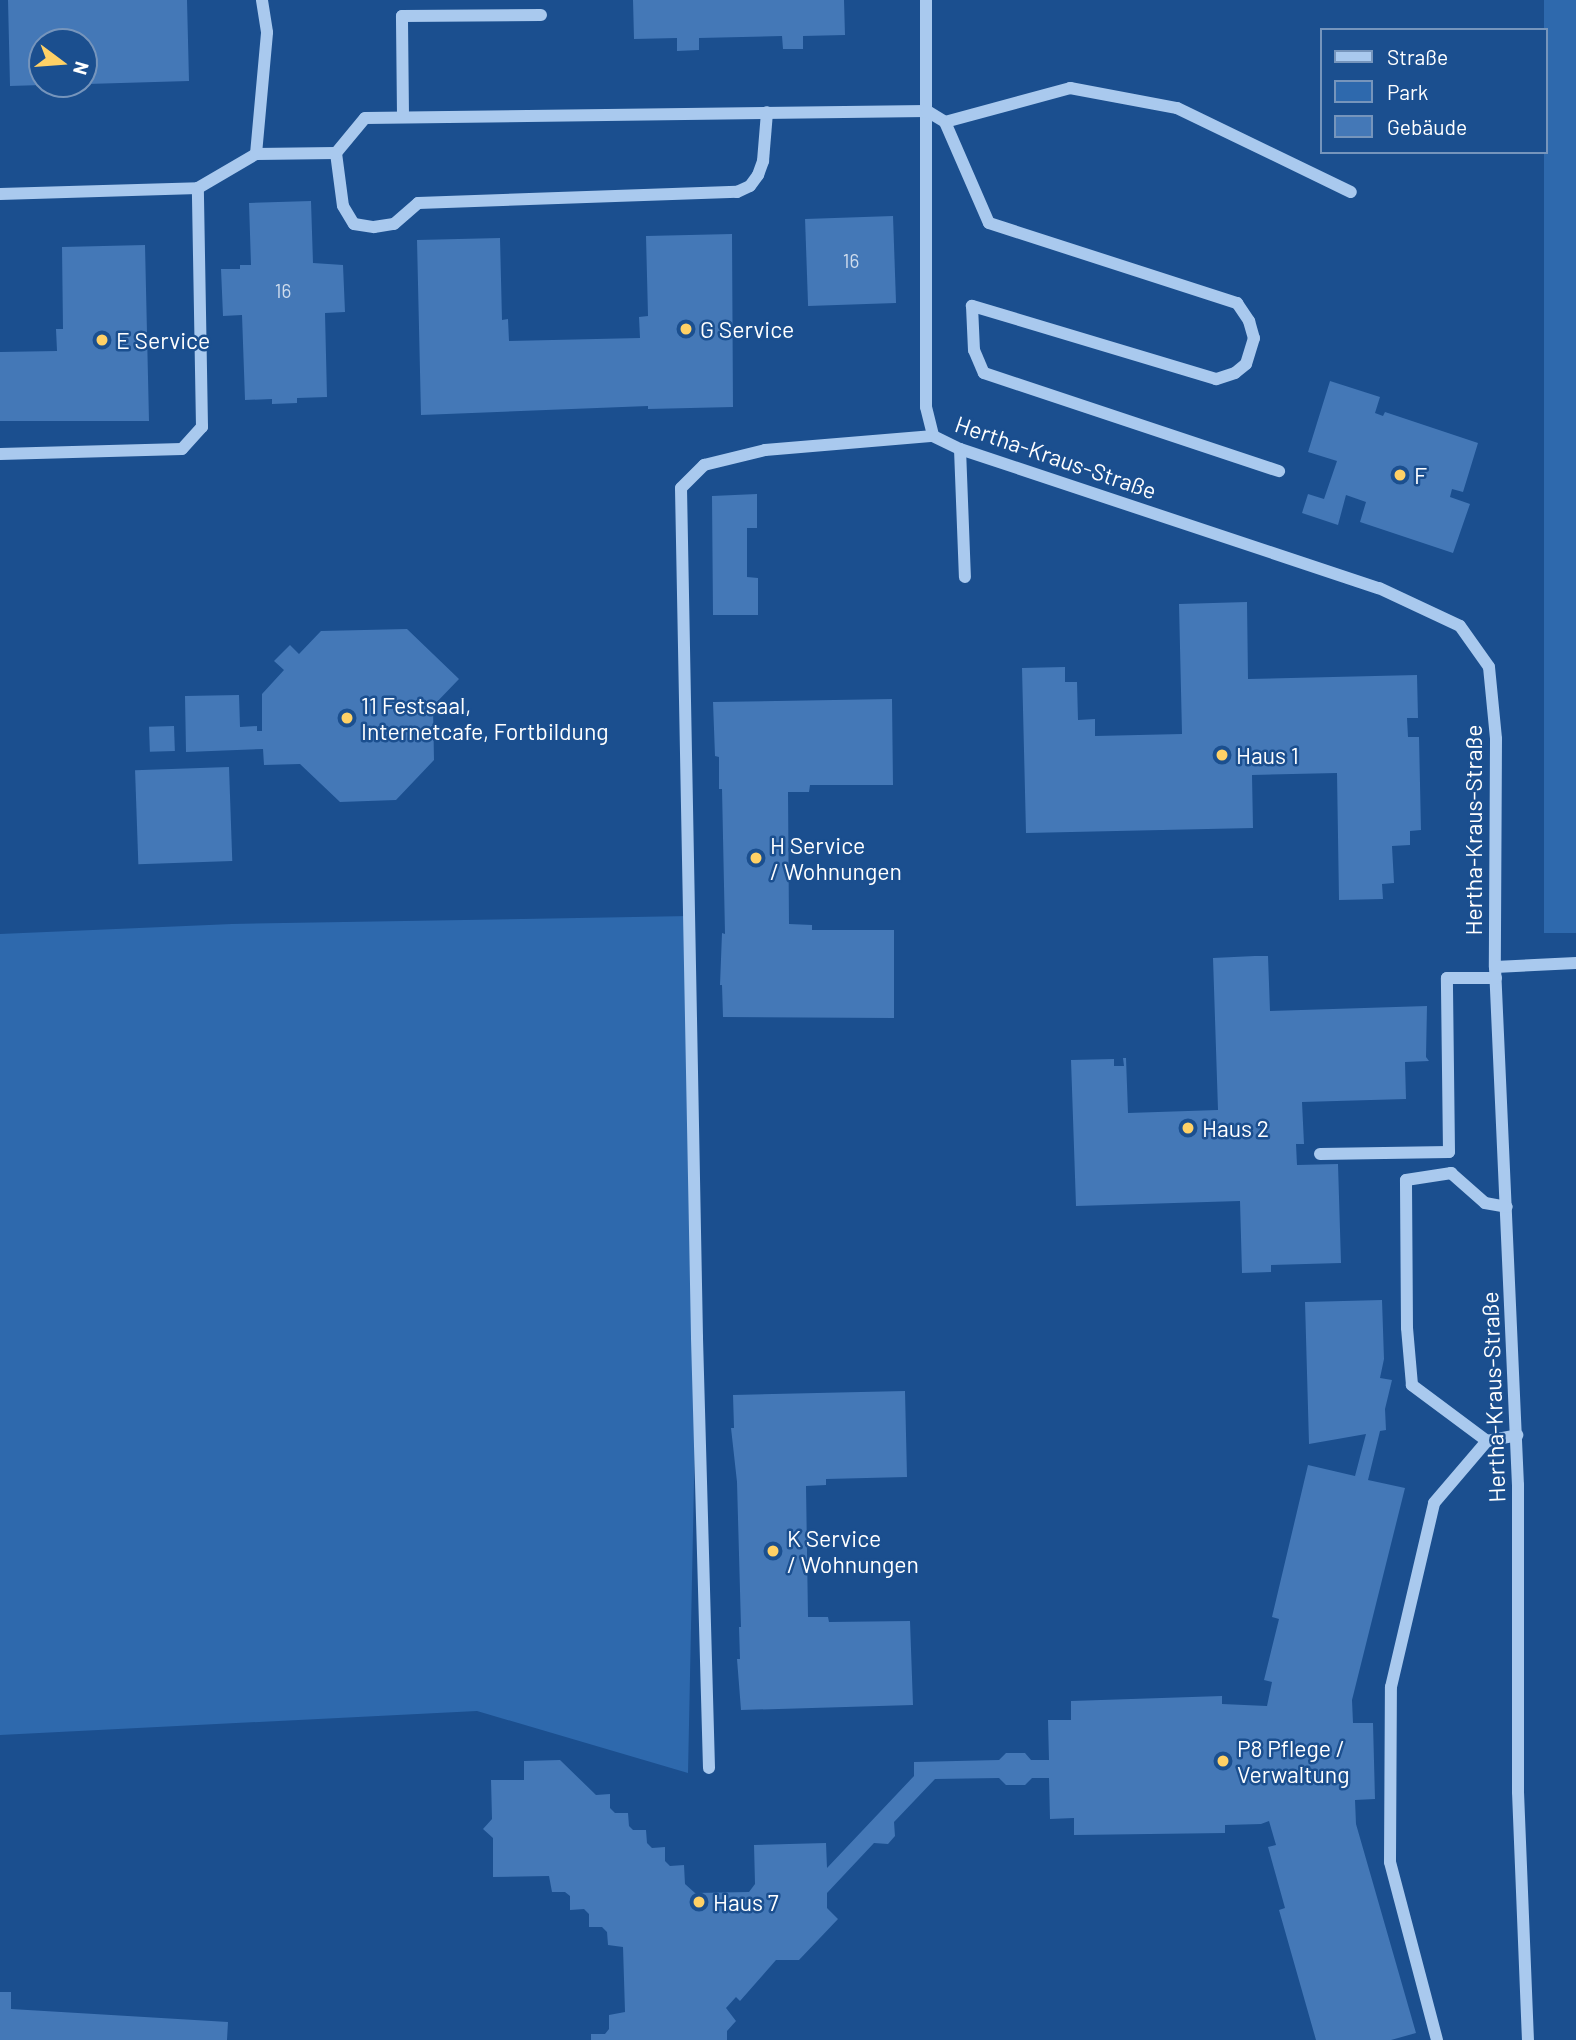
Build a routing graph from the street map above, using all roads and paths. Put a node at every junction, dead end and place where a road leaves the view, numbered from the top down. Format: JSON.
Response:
{"nodes":[{"id":1,"x":262,"y":0,"type":"edge"},
{"id":2,"x":926,"y":0,"type":"edge"},
{"id":3,"x":541,"y":15,"type":"dead end"},
{"id":4,"x":927,"y":111,"type":"junction"},
{"id":5,"x":767,"y":112,"type":"junction"},
{"id":6,"x":403,"y":116,"type":"junction"},
{"id":7,"x":945,"y":122,"type":"junction"},
{"id":8,"x":336,"y":153,"type":"junction"},
{"id":9,"x":257,"y":154,"type":"junction"},
{"id":10,"x":198,"y":188,"type":"junction"},
{"id":11,"x":1351,"y":192,"type":"dead end"},
{"id":12,"x":0,"y":194,"type":"edge"},
{"id":13,"x":933,"y":436,"type":"junction"},
{"id":14,"x":960,"y":449,"type":"junction"},
{"id":15,"x":0,"y":454,"type":"edge"},
{"id":16,"x":1279,"y":471,"type":"dead end"},
{"id":17,"x":965,"y":578,"type":"dead end"},
{"id":18,"x":1576,"y":963,"type":"edge"},
{"id":19,"x":1496,"y":973,"type":"junction"},
{"id":20,"x":1320,"y":1153,"type":"dead end"},
{"id":21,"x":1507,"y":1207,"type":"junction"},
{"id":22,"x":1517,"y":1435,"type":"junction"},
{"id":23,"x":1487,"y":1441,"type":"junction"},
{"id":24,"x":709,"y":1768,"type":"dead end"},
{"id":25,"x":1437,"y":2040,"type":"edge"},
{"id":26,"x":1528,"y":2040,"type":"edge"}],
"edges":[{"from":1,"to":9,"type":"lane"},
{"from":2,"to":4,"type":"lane","name":"Hertha-Kraus-Straße"},
{"from":3,"to":6,"type":"lane"},
{"from":4,"to":5,"type":"lane"},
{"from":4,"to":7,"type":"lane"},
{"from":4,"to":13,"type":"lane","name":"Hertha-Kraus-Straße"},
{"from":5,"to":6,"type":"lane"},
{"from":5,"to":8,"type":"lane"},
{"from":6,"to":8,"type":"lane"},
{"from":7,"to":11,"type":"lane"},
{"from":7,"to":16,"type":"lane"},
{"from":8,"to":9,"type":"lane"},
{"from":9,"to":10,"type":"lane"},
{"from":10,"to":12,"type":"lane"},
{"from":10,"to":15,"type":"lane"},
{"from":13,"to":14,"type":"lane","name":"Hertha-Kraus-Straße"},
{"from":13,"to":24,"type":"lane"},
{"from":14,"to":17,"type":"lane"},
{"from":14,"to":19,"type":"lane","name":"Hertha-Kraus-Straße"},
{"from":18,"to":19,"type":"lane"},
{"from":19,"to":20,"type":"lane"},
{"from":19,"to":21,"type":"lane","name":"Hertha-Kraus-Straße"},
{"from":21,"to":22,"type":"lane","name":"Hertha-Kraus-Straße"},
{"from":21,"to":23,"type":"lane"},
{"from":22,"to":23,"type":"lane"},
{"from":22,"to":26,"type":"lane","name":"Hertha-Kraus-Straße"},
{"from":23,"to":25,"type":"lane"}]}
